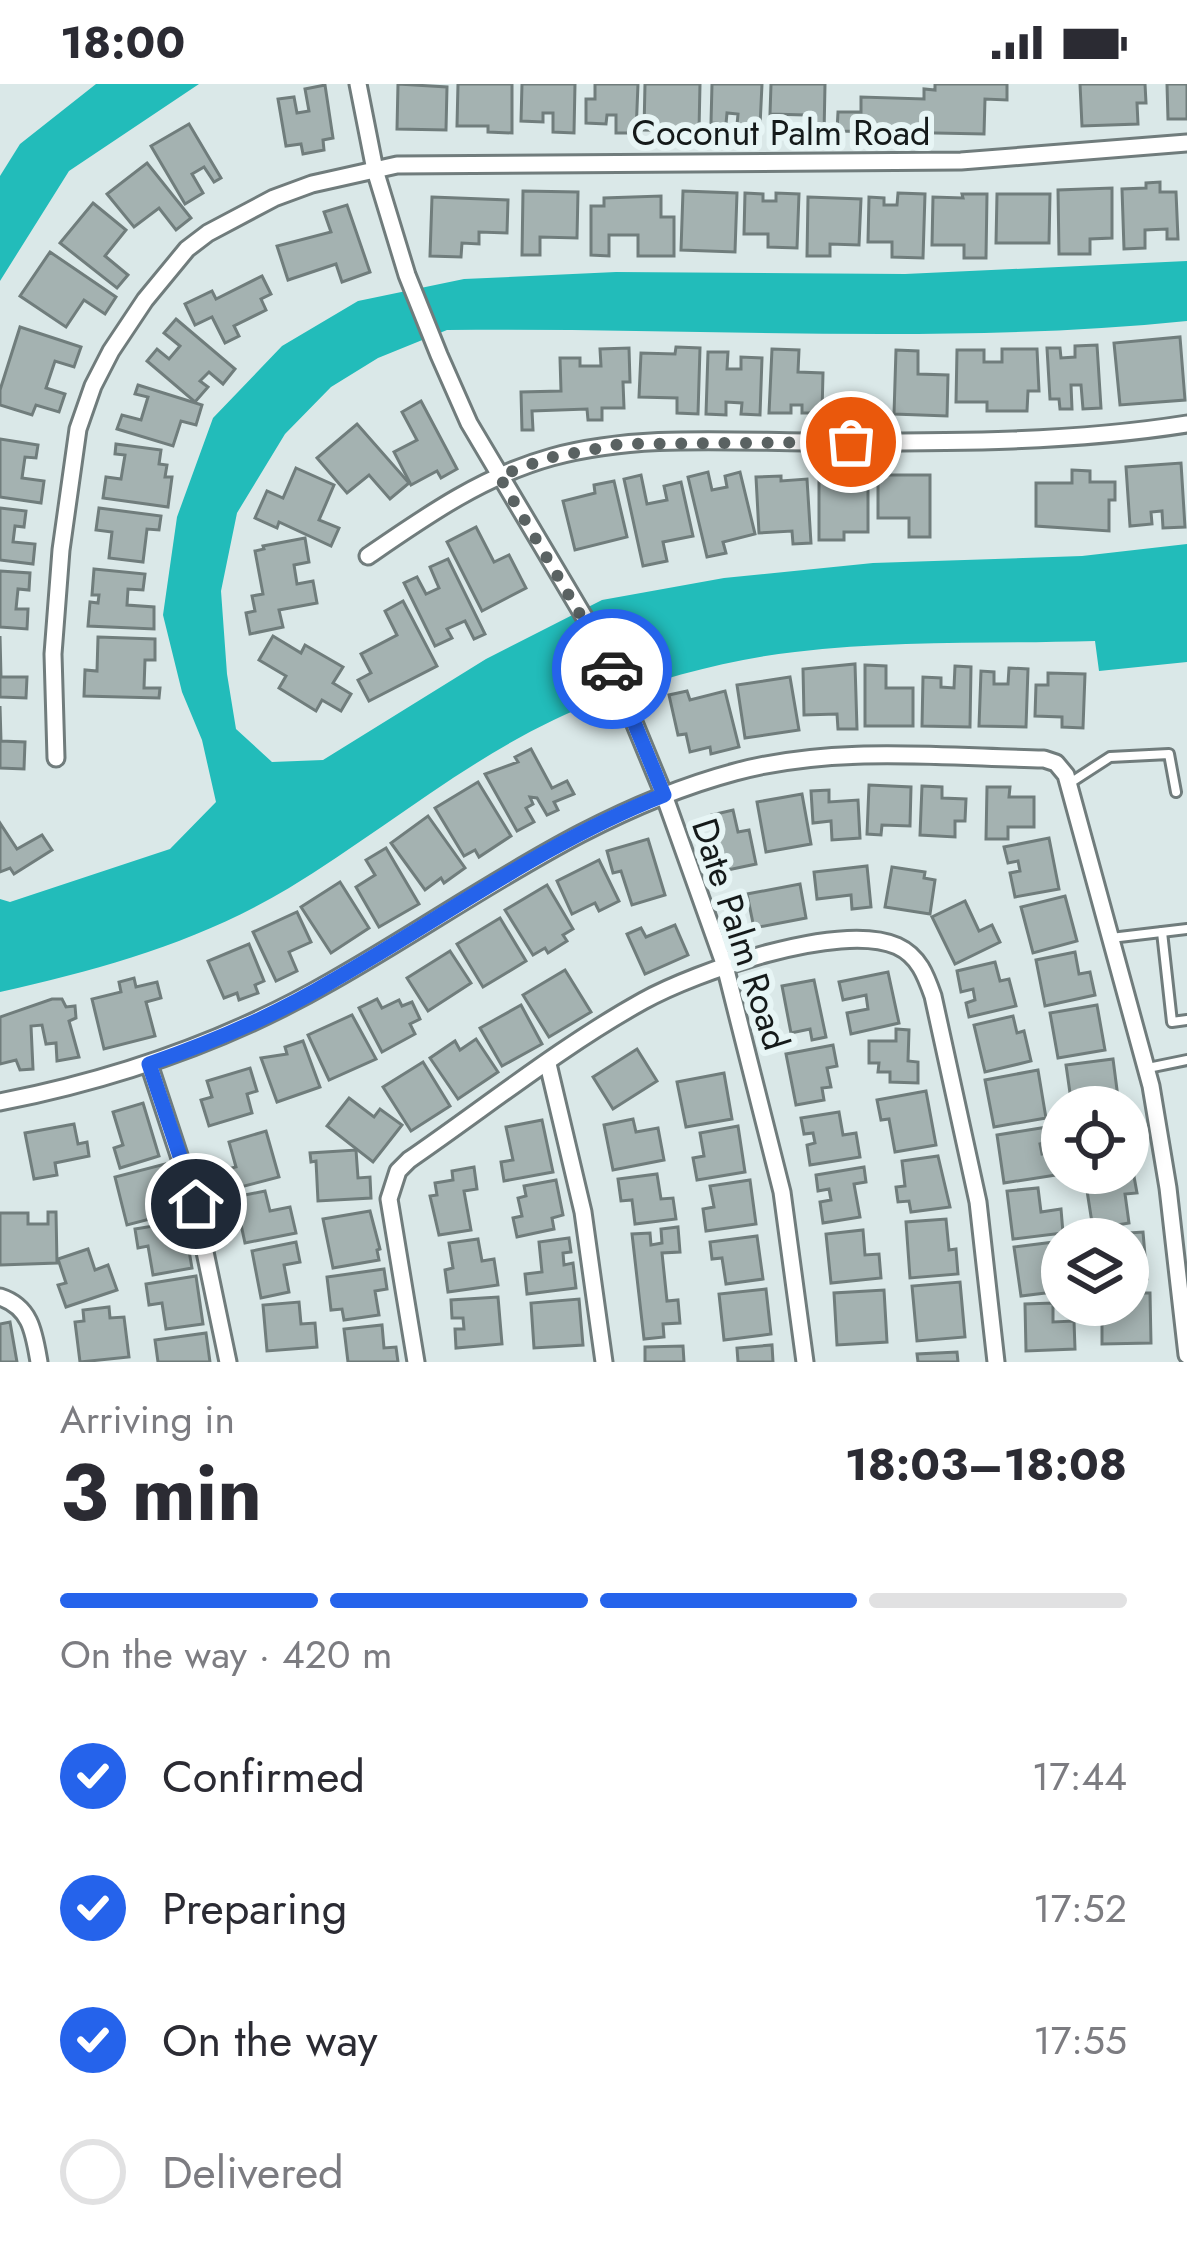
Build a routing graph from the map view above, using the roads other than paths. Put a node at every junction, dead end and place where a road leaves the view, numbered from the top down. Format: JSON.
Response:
{"nodes":[{"id":1,"x":358,"y":84,"type":"edge"},
{"id":2,"x":1187,"y":143,"type":"edge"},
{"id":3,"x":375,"y":170,"type":"junction"},
{"id":4,"x":1187,"y":424,"type":"edge"},
{"id":5,"x":499,"y":476,"type":"junction"},
{"id":6,"x":368,"y":556,"type":"dead end"},
{"id":7,"x":56,"y":758,"type":"dead end"},
{"id":8,"x":1069,"y":784,"type":"junction"},
{"id":9,"x":1176,"y":792,"type":"dead end"},
{"id":10,"x":664,"y":795,"type":"junction"},
{"id":11,"x":1187,"y":929,"type":"edge"},
{"id":12,"x":1162,"y":932,"type":"junction"},
{"id":13,"x":1111,"y":938,"type":"junction"},
{"id":14,"x":725,"y":966,"type":"junction"},
{"id":15,"x":1187,"y":1021,"type":"edge"},
{"id":16,"x":1187,"y":1060,"type":"edge"},
{"id":17,"x":149,"y":1064,"type":"junction"},
{"id":18,"x":548,"y":1064,"type":"junction"},
{"id":19,"x":1146,"y":1068,"type":"junction"},
{"id":20,"x":0,"y":1102,"type":"edge"},
{"id":21,"x":0,"y":1297,"type":"edge"},
{"id":22,"x":1187,"y":1355,"type":"edge"},
{"id":23,"x":39,"y":1362,"type":"edge"},
{"id":24,"x":228,"y":1362,"type":"edge"},
{"id":25,"x":416,"y":1362,"type":"edge"},
{"id":26,"x":604,"y":1362,"type":"edge"},
{"id":27,"x":805,"y":1362,"type":"edge"},
{"id":28,"x":996,"y":1362,"type":"edge"}],
"edges":[{"from":1,"to":3,"type":"street","name":"Date Palm Road"},
{"from":2,"to":3,"type":"street","name":"Coconut Palm Road"},
{"from":3,"to":5,"type":"street","name":"Date Palm Road"},
{"from":3,"to":7,"type":"street","name":"Coconut Palm Road"},
{"from":4,"to":5,"type":"street"},
{"from":5,"to":6,"type":"street"},
{"from":5,"to":10,"type":"street","name":"Date Palm Road"},
{"from":8,"to":9,"type":"lane"},
{"from":8,"to":10,"type":"street"},
{"from":8,"to":13,"type":"street"},
{"from":10,"to":14,"type":"street","name":"Date Palm Road"},
{"from":10,"to":17,"type":"street"},
{"from":11,"to":12,"type":"lane"},
{"from":12,"to":13,"type":"lane"},
{"from":12,"to":15,"type":"lane"},
{"from":13,"to":19,"type":"street"},
{"from":14,"to":18,"type":"street"},
{"from":14,"to":27,"type":"street","name":"Date Palm Road"},
{"from":14,"to":28,"type":"street"},
{"from":16,"to":19,"type":"lane"},
{"from":17,"to":20,"type":"street"},
{"from":17,"to":24,"type":"street"},
{"from":18,"to":25,"type":"street"},
{"from":18,"to":26,"type":"street"},
{"from":19,"to":22,"type":"street"},
{"from":21,"to":23,"type":"street"}]}
